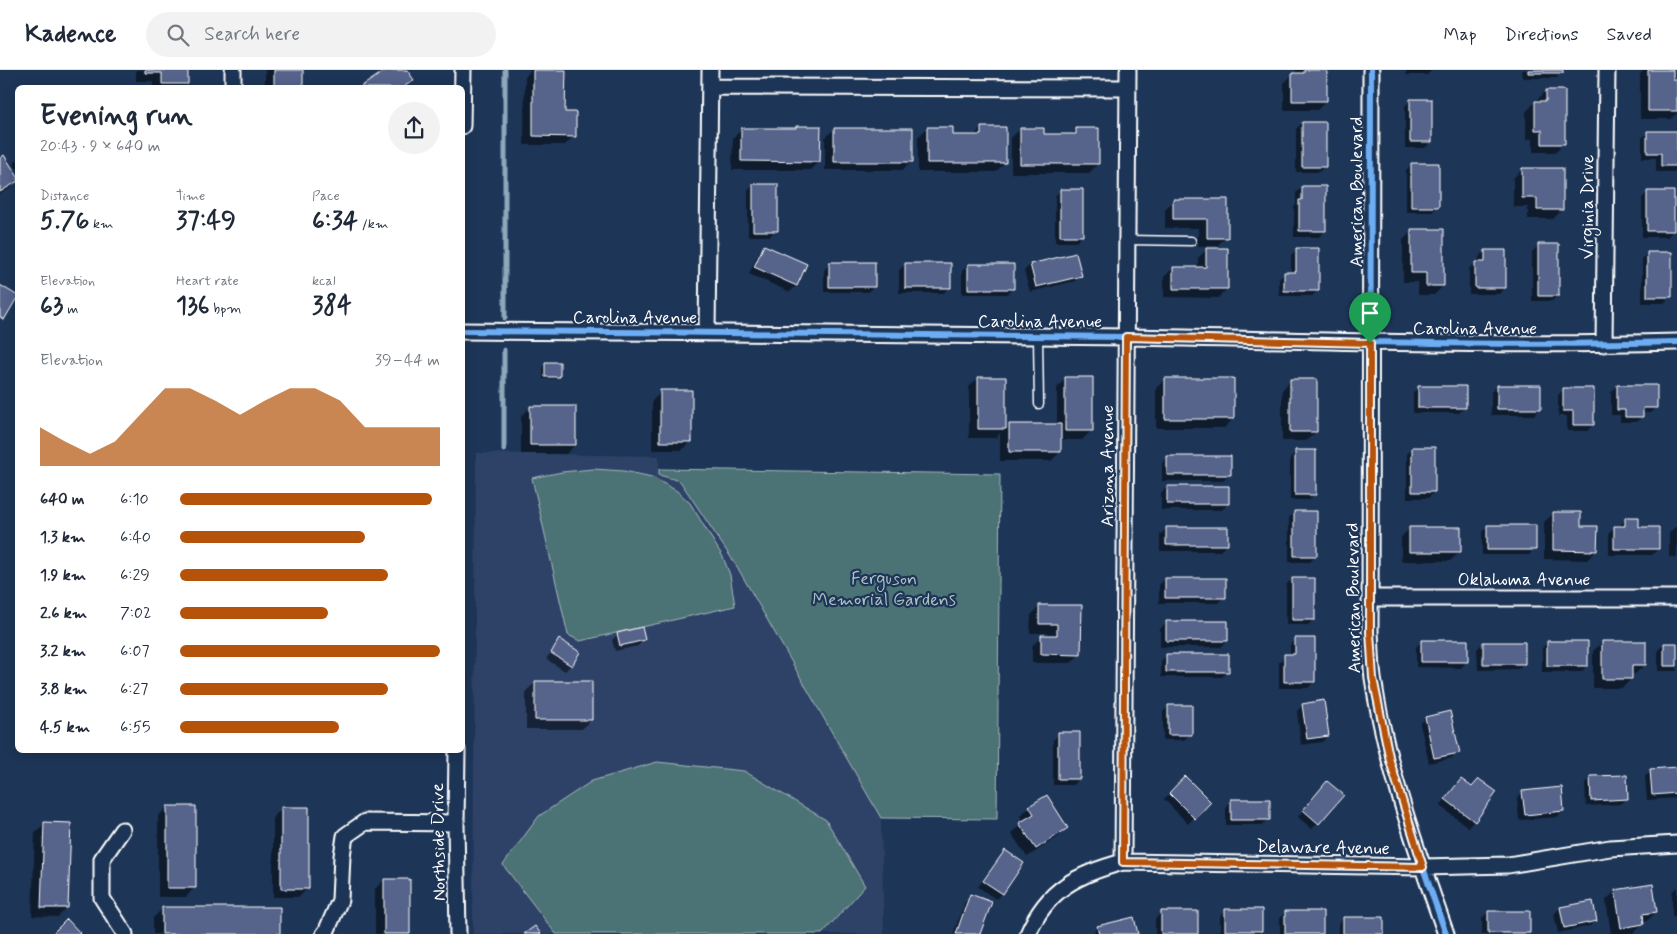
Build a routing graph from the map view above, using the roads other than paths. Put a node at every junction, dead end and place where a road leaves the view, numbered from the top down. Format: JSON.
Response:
{"nodes":[{"id":1,"x":234,"y":70,"type":"edge"},
{"id":2,"x":463,"y":70,"type":"edge"},
{"id":3,"x":710,"y":70,"type":"edge"},
{"id":4,"x":1128,"y":70,"type":"edge"},
{"id":5,"x":1371,"y":70,"type":"edge"},
{"id":6,"x":1607,"y":70,"type":"edge"},
{"id":7,"x":233,"y":85,"type":"edge"},
{"id":8,"x":463,"y":85,"type":"edge"},
{"id":9,"x":710,"y":87,"type":"junction"},
{"id":10,"x":1128,"y":88,"type":"junction"},
{"id":11,"x":1127,"y":240,"type":"junction"},
{"id":12,"x":1191,"y":241,"type":"dead end"},
{"id":13,"x":465,"y":332,"type":"edge"},
{"id":14,"x":707,"y":333,"type":"junction"},
{"id":15,"x":1038,"y":336,"type":"junction"},
{"id":16,"x":1126,"y":337,"type":"junction"},
{"id":17,"x":1677,"y":342,"type":"edge"},
{"id":18,"x":1370,"y":343,"type":"junction"},
{"id":19,"x":1604,"y":344,"type":"junction"},
{"id":20,"x":1039,"y":404,"type":"dead end"},
{"id":21,"x":1371,"y":598,"type":"junction"},
{"id":22,"x":1677,"y":598,"type":"edge"},
{"id":23,"x":457,"y":753,"type":"edge"},
{"id":24,"x":456,"y":823,"type":"junction"},
{"id":25,"x":122,"y":830,"type":"dead end"},
{"id":26,"x":1677,"y":844,"type":"edge"},
{"id":27,"x":1123,"y":862,"type":"junction"},
{"id":28,"x":1423,"y":867,"type":"junction"},
{"id":29,"x":125,"y":934,"type":"edge"},
{"id":30,"x":324,"y":934,"type":"edge"},
{"id":31,"x":458,"y":934,"type":"edge"},
{"id":32,"x":1028,"y":934,"type":"edge"},
{"id":33,"x":1446,"y":934,"type":"edge"}],
"edges":[{"from":1,"to":7,"type":"street"},
{"from":2,"to":8,"type":"street"},
{"from":3,"to":9,"type":"street"},
{"from":4,"to":10,"type":"street","name":"Arizona Avenue"},
{"from":5,"to":18,"type":"street","name":"American Boulevard"},
{"from":6,"to":19,"type":"street","name":"Virginia Drive"},
{"from":9,"to":10,"type":"street"},
{"from":9,"to":14,"type":"street"},
{"from":10,"to":11,"type":"street","name":"Arizona Avenue"},
{"from":11,"to":12,"type":"lane"},
{"from":11,"to":16,"type":"street","name":"Arizona Avenue"},
{"from":13,"to":14,"type":"street","name":"Carolina Avenue"},
{"from":14,"to":15,"type":"street","name":"Carolina Avenue"},
{"from":15,"to":16,"type":"street","name":"Carolina Avenue"},
{"from":15,"to":20,"type":"lane"},
{"from":16,"to":18,"type":"street","name":"Carolina Avenue"},
{"from":16,"to":27,"type":"street","name":"Arizona Avenue"},
{"from":17,"to":19,"type":"street","name":"Carolina Avenue"},
{"from":18,"to":19,"type":"street","name":"Carolina Avenue"},
{"from":18,"to":21,"type":"street","name":"American Boulevard"},
{"from":21,"to":22,"type":"street","name":"Oklahoma Avenue"},
{"from":21,"to":28,"type":"street","name":"American Boulevard"},
{"from":23,"to":24,"type":"street","name":"Northside Drive"},
{"from":24,"to":30,"type":"street"},
{"from":24,"to":31,"type":"street","name":"Northside Drive"},
{"from":25,"to":29,"type":"street"},
{"from":26,"to":28,"type":"street","name":"Delaware Avenue"},
{"from":27,"to":28,"type":"street","name":"Delaware Avenue"},
{"from":27,"to":32,"type":"street","name":"Delaware Avenue"},
{"from":28,"to":33,"type":"street","name":"American Boulevard"}]}
